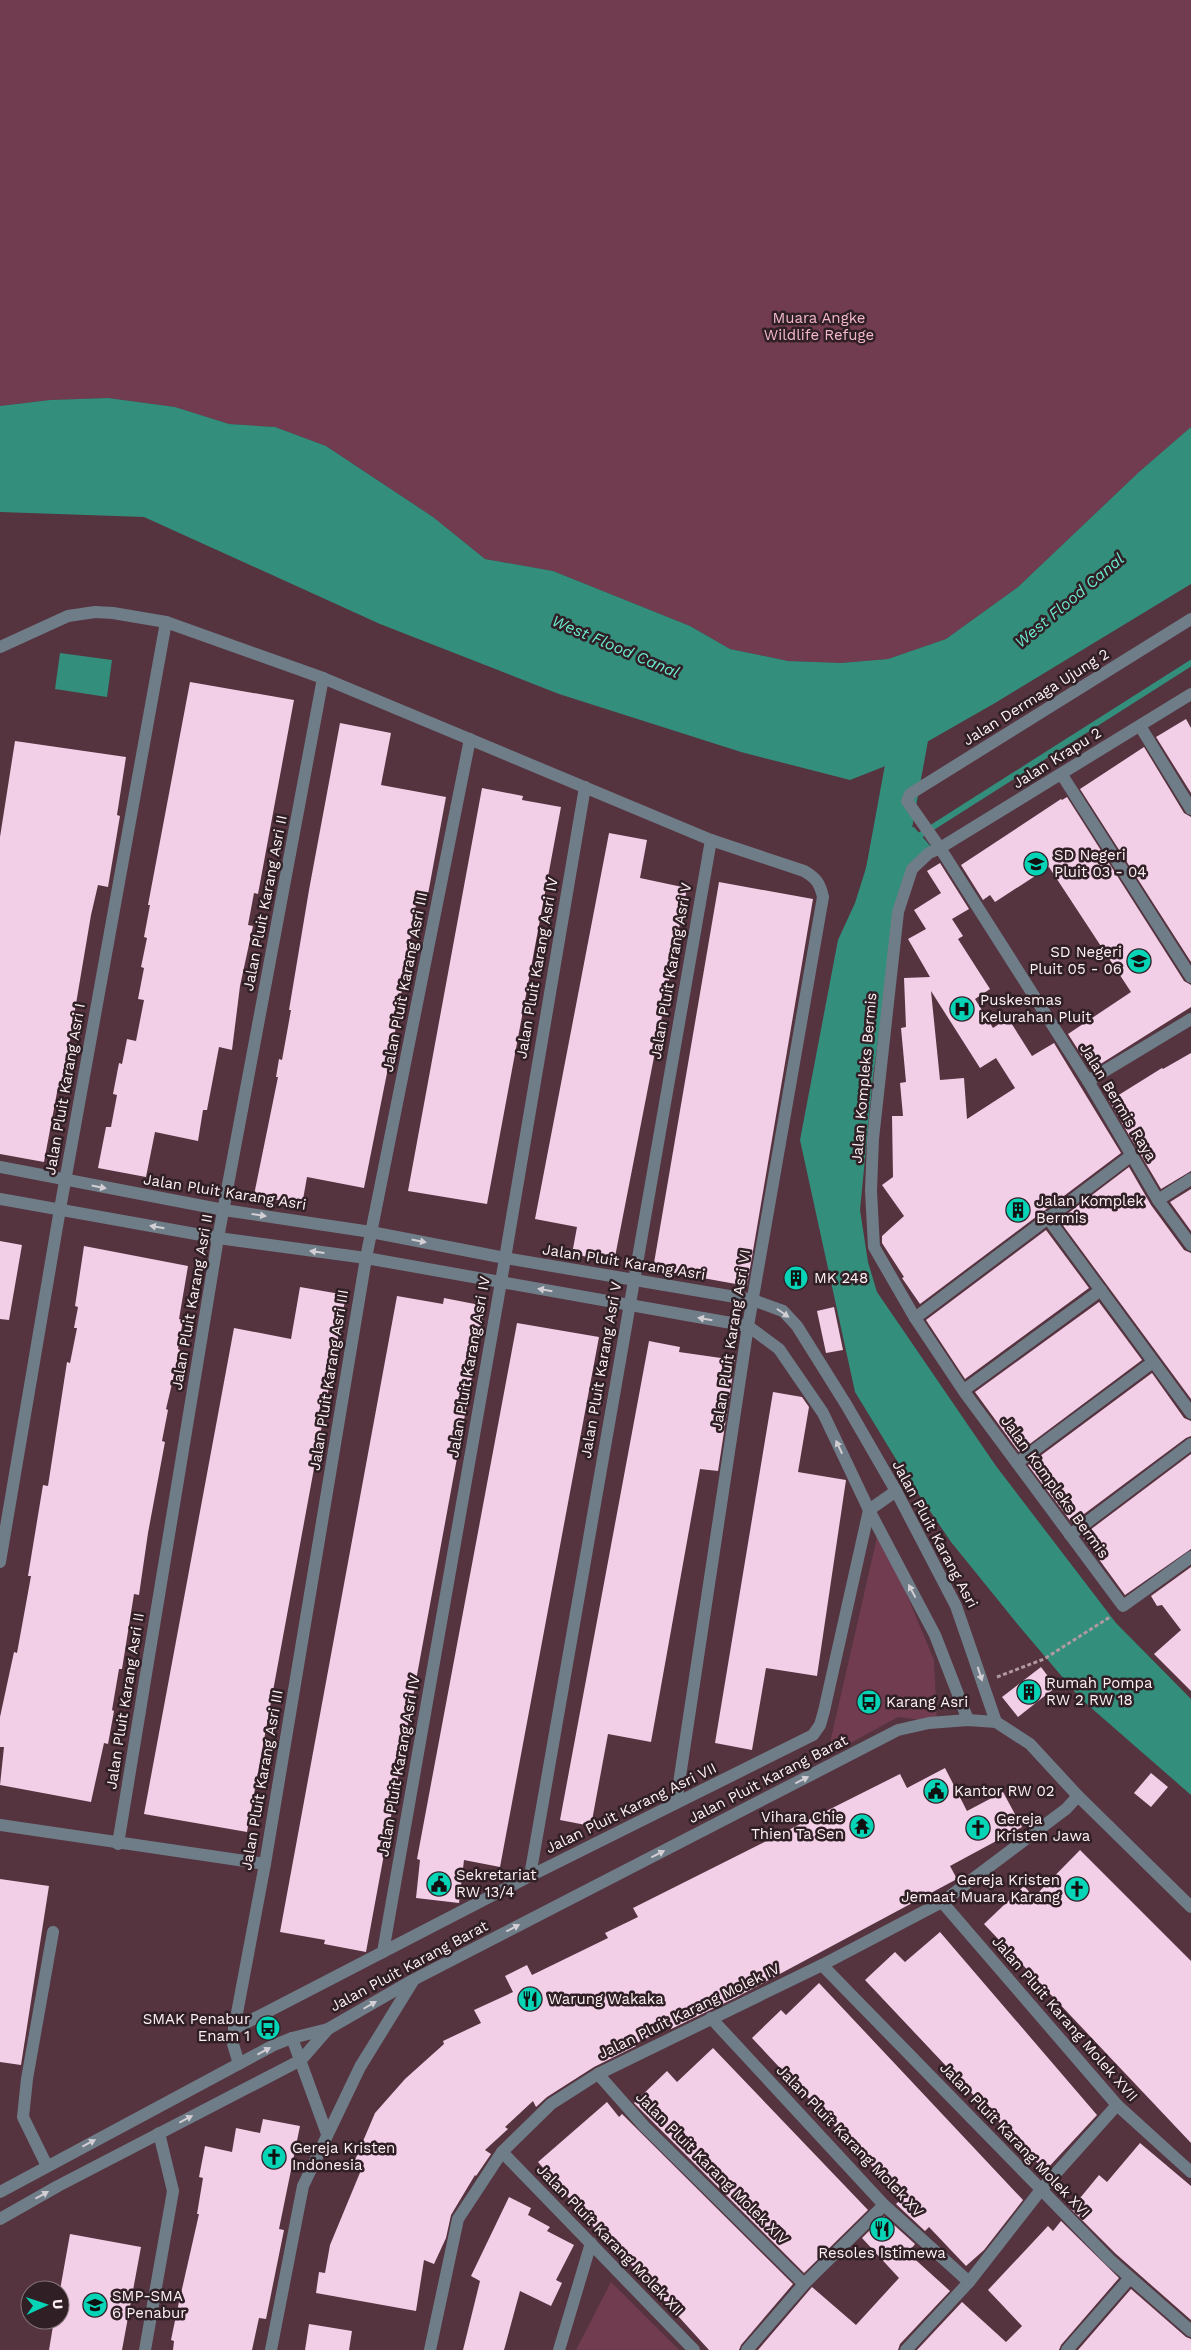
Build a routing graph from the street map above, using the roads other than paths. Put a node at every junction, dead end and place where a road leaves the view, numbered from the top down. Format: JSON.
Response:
{"nodes":[{"id":1,"x":1191,"y":619,"type":"edge"},
{"id":2,"x":166,"y":622,"type":"junction"},
{"id":3,"x":0,"y":648,"type":"edge"},
{"id":4,"x":323,"y":678,"type":"junction"},
{"id":5,"x":1191,"y":694,"type":"edge"},
{"id":6,"x":1140,"y":726,"type":"junction"},
{"id":7,"x":470,"y":739,"type":"junction"},
{"id":8,"x":1062,"y":775,"type":"junction"},
{"id":9,"x":585,"y":787,"type":"junction"},
{"id":10,"x":912,"y":806,"type":"joint"},
{"id":11,"x":1191,"y":808,"type":"edge"},
{"id":12,"x":711,"y":840,"type":"junction"},
{"id":13,"x":936,"y":843,"type":"junction"},
{"id":14,"x":1191,"y":977,"type":"edge"},
{"id":15,"x":1191,"y":1019,"type":"edge"},
{"id":16,"x":1088,"y":1081,"type":"junction"},
{"id":17,"x":1132,"y":1155,"type":"junction"},
{"id":18,"x":0,"y":1167,"type":"edge"},
{"id":19,"x":1191,"y":1179,"type":"edge"},
{"id":20,"x":66,"y":1180,"type":"junction"},
{"id":21,"x":0,"y":1199,"type":"edge"},
{"id":22,"x":1158,"y":1200,"type":"junction"},
{"id":23,"x":60,"y":1209,"type":"junction"},
{"id":24,"x":224,"y":1210,"type":"junction"},
{"id":25,"x":1047,"y":1217,"type":"junction"},
{"id":26,"x":371,"y":1232,"type":"junction"},
{"id":27,"x":218,"y":1238,"type":"junction"},
{"id":28,"x":1191,"y":1244,"type":"edge"},
{"id":29,"x":366,"y":1258,"type":"junction"},
{"id":30,"x":504,"y":1258,"type":"junction"},
{"id":31,"x":634,"y":1279,"type":"junction"},
{"id":32,"x":500,"y":1282,"type":"junction"},
{"id":33,"x":1101,"y":1290,"type":"junction"},
{"id":34,"x":753,"y":1300,"type":"junction"},
{"id":35,"x":629,"y":1306,"type":"junction"},
{"id":36,"x":915,"y":1318,"type":"junction"},
{"id":37,"x":748,"y":1326,"type":"junction"},
{"id":38,"x":1153,"y":1362,"type":"junction"},
{"id":39,"x":964,"y":1390,"type":"junction"},
{"id":40,"x":1191,"y":1414,"type":"edge"},
{"id":41,"x":1191,"y":1444,"type":"edge"},
{"id":42,"x":1018,"y":1463,"type":"junction"},
{"id":43,"x":896,"y":1491,"type":"junction"},
{"id":44,"x":869,"y":1510,"type":"junction"},
{"id":45,"x":1070,"y":1535,"type":"junction"},
{"id":46,"x":1191,"y":1557,"type":"edge"},
{"id":47,"x":0,"y":1562,"type":"edge"},
{"id":48,"x":968,"y":1720,"type":"junction"},
{"id":49,"x":996,"y":1722,"type":"junction"},
{"id":50,"x":1078,"y":1796,"type":"junction"},
{"id":51,"x":676,"y":1803,"type":"junction"},
{"id":52,"x":0,"y":1825,"type":"edge"},
{"id":53,"x":118,"y":1844,"type":"junction"},
{"id":54,"x":265,"y":1864,"type":"junction"},
{"id":55,"x":530,"y":1876,"type":"junction"},
{"id":56,"x":942,"y":1902,"type":"junction"},
{"id":57,"x":1191,"y":1907,"type":"edge"},
{"id":58,"x":53,"y":1932,"type":"dead end"},
{"id":59,"x":383,"y":1952,"type":"junction"},
{"id":60,"x":822,"y":1965,"type":"junction"},
{"id":61,"x":413,"y":1980,"type":"junction"},
{"id":62,"x":711,"y":2018,"type":"junction"},
{"id":63,"x":234,"y":2029,"type":"junction"},
{"id":64,"x":328,"y":2029,"type":"junction"},
{"id":65,"x":292,"y":2038,"type":"junction"},
{"id":66,"x":301,"y":2060,"type":"junction"},
{"id":67,"x":239,"y":2064,"type":"junction"},
{"id":68,"x":598,"y":2074,"type":"junction"},
{"id":69,"x":1117,"y":2106,"type":"junction"},
{"id":70,"x":158,"y":2133,"type":"junction"},
{"id":71,"x":327,"y":2134,"type":"junction"},
{"id":72,"x":502,"y":2152,"type":"junction"},
{"id":73,"x":44,"y":2161,"type":"junction"},
{"id":74,"x":1191,"y":2172,"type":"edge"},
{"id":75,"x":1040,"y":2191,"type":"junction"},
{"id":76,"x":0,"y":2192,"type":"edge"},
{"id":77,"x":884,"y":2205,"type":"junction"},
{"id":78,"x":0,"y":2219,"type":"edge"},
{"id":79,"x":591,"y":2243,"type":"junction"},
{"id":80,"x":1129,"y":2279,"type":"junction"},
{"id":81,"x":969,"y":2282,"type":"junction"},
{"id":82,"x":804,"y":2284,"type":"junction"},
{"id":83,"x":1191,"y":2331,"type":"edge"},
{"id":84,"x":146,"y":2350,"type":"edge"},
{"id":85,"x":270,"y":2350,"type":"edge"},
{"id":86,"x":430,"y":2350,"type":"edge"},
{"id":87,"x":559,"y":2350,"type":"edge"},
{"id":88,"x":694,"y":2350,"type":"edge"},
{"id":89,"x":747,"y":2350,"type":"edge"},
{"id":90,"x":906,"y":2350,"type":"edge"},
{"id":91,"x":1067,"y":2350,"type":"edge"}],
"edges":[{"from":1,"to":10,"type":"street","name":"Jalan Dermaga Ujung 2"},
{"from":2,"to":3,"type":"street"},
{"from":2,"to":4,"type":"street"},
{"from":2,"to":20,"type":"street","name":"Jalan Pluit Karang Asri I"},
{"from":4,"to":7,"type":"street"},
{"from":4,"to":24,"type":"street","name":"Jalan Pluit Karang Asri II"},
{"from":5,"to":6,"type":"street","name":"Jalan Krapu 2"},
{"from":6,"to":8,"type":"street","name":"Jalan Krapu 2"},
{"from":6,"to":11,"type":"street"},
{"from":7,"to":9,"type":"street"},
{"from":7,"to":26,"type":"street","name":"Jalan Pluit Karang Asri III"},
{"from":8,"to":13,"type":"street","name":"Jalan Krapu 2"},
{"from":8,"to":14,"type":"street"},
{"from":9,"to":12,"type":"street"},
{"from":9,"to":30,"type":"street","name":"Jalan Pluit Karang Asri IV"},
{"from":10,"to":13,"type":"street","name":"Jalan Bermis Raya"},
{"from":12,"to":31,"type":"street","name":"Jalan Pluit Karang Asri V"},
{"from":12,"to":34,"type":"street","name":"Jalan Pluit Karang Asri VI"},
{"from":13,"to":16,"type":"street","name":"Jalan Bermis Raya"},
{"from":13,"to":36,"type":"street","name":"Jalan Kompleks Bermis"},
{"from":15,"to":16,"type":"street"},
{"from":16,"to":17,"type":"street","name":"Jalan Bermis Raya"},
{"from":17,"to":22,"type":"street","name":"Jalan Bermis Raya"},
{"from":17,"to":25,"type":"street"},
{"from":18,"to":20,"type":"street","name":"Jalan Pluit Karang Asri"},
{"from":19,"to":22,"type":"street"},
{"from":20,"to":23,"type":"street","name":"Jalan Pluit Karang Asri I"},
{"from":20,"to":24,"type":"street","name":"Jalan Pluit Karang Asri","one_way":true},
{"from":21,"to":23,"type":"street"},
{"from":22,"to":28,"type":"street","name":"Jalan Bermis Raya"},
{"from":27,"to":23,"type":"street","one_way":true},
{"from":23,"to":47,"type":"street","name":"Jalan Pluit Karang Asri I"},
{"from":24,"to":26,"type":"street","name":"Jalan Pluit Karang Asri","one_way":true},
{"from":24,"to":27,"type":"street","name":"Jalan Pluit Karang Asri II"},
{"from":25,"to":33,"type":"street"},
{"from":25,"to":36,"type":"street"},
{"from":26,"to":29,"type":"street","name":"Jalan Pluit Karang Asri III"},
{"from":26,"to":30,"type":"street","name":"Jalan Pluit Karang Asri","one_way":true},
{"from":29,"to":27,"type":"street","one_way":true},
{"from":27,"to":53,"type":"street","name":"Jalan Pluit Karang Asri II"},
{"from":29,"to":32,"type":"street"},
{"from":29,"to":54,"type":"street","name":"Jalan Pluit Karang Asri III"},
{"from":30,"to":31,"type":"street","name":"Jalan Pluit Karang Asri"},
{"from":30,"to":32,"type":"street","name":"Jalan Pluit Karang Asri IV"},
{"from":31,"to":34,"type":"street","name":"Jalan Pluit Karang Asri"},
{"from":31,"to":35,"type":"street","name":"Jalan Pluit Karang Asri V"},
{"from":35,"to":32,"type":"street","one_way":true},
{"from":32,"to":59,"type":"street","name":"Jalan Pluit Karang Asri IV"},
{"from":33,"to":38,"type":"street"},
{"from":33,"to":39,"type":"street"},
{"from":34,"to":37,"type":"street","name":"Jalan Pluit Karang Asri VI"},
{"from":34,"to":43,"type":"street","name":"Jalan Pluit Karang Asri","one_way":true},
{"from":37,"to":35,"type":"street","one_way":true},
{"from":35,"to":55,"type":"street","name":"Jalan Pluit Karang Asri V"},
{"from":36,"to":39,"type":"street","name":"Jalan Kompleks Bermis"},
{"from":44,"to":37,"type":"street","one_way":true},
{"from":37,"to":51,"type":"street","name":"Jalan Pluit Karang Asri VI"},
{"from":38,"to":40,"type":"street"},
{"from":38,"to":42,"type":"street"},
{"from":39,"to":42,"type":"street","name":"Jalan Kompleks Bermis"},
{"from":41,"to":45,"type":"street"},
{"from":42,"to":45,"type":"street","name":"Jalan Kompleks Bermis"},
{"from":43,"to":44,"type":"street"},
{"from":43,"to":49,"type":"street","name":"Jalan Pluit Karang Asri","one_way":true},
{"from":48,"to":44,"type":"street","one_way":true},
{"from":44,"to":51,"type":"street","name":"Jalan Pluit Karang Asri VII"},
{"from":45,"to":46,"type":"street","name":"Jalan Kompleks Bermis"},
{"from":48,"to":49,"type":"street","name":"Jalan Pluit Karang Barat"},
{"from":61,"to":48,"type":"street","name":"Jalan Pluit Karang Barat","one_way":true},
{"from":49,"to":50,"type":"street","name":"Jalan Pluit Karang Barat"},
{"from":50,"to":56,"type":"street","name":"Jalan Pluit Karang Molek IV"},
{"from":50,"to":57,"type":"street","name":"Jalan Pluit Karang Barat"},
{"from":51,"to":55,"type":"street","name":"Jalan Pluit Karang Asri VII"},
{"from":52,"to":53,"type":"street"},
{"from":53,"to":54,"type":"street"},
{"from":54,"to":63,"type":"street","name":"Jalan Pluit Karang Asri III"},
{"from":55,"to":59,"type":"street","name":"Jalan Pluit Karang Asri VII"},
{"from":56,"to":60,"type":"street","name":"Jalan Pluit Karang Molek IV"},
{"from":56,"to":69,"type":"street","name":"Jalan Pluit Karang Molek XVII"},
{"from":58,"to":73,"type":"street"},
{"from":59,"to":63,"type":"street","name":"Jalan Pluit Karang Asri VII"},
{"from":60,"to":62,"type":"street","name":"Jalan Pluit Karang Molek IV"},
{"from":60,"to":75,"type":"street","name":"Jalan Pluit Karang Molek XVI"},
{"from":64,"to":61,"type":"street","name":"Jalan Pluit Karang Barat","one_way":true},
{"from":61,"to":71,"type":"street"},
{"from":62,"to":68,"type":"street","name":"Jalan Pluit Karang Molek IV"},
{"from":62,"to":77,"type":"street","name":"Jalan Pluit Karang Molek XV"},
{"from":63,"to":67,"type":"street"},
{"from":64,"to":65,"type":"street","name":"Jalan Pluit Karang Barat"},
{"from":64,"to":66,"type":"street","name":"Jalan Pluit Karang Barat"},
{"from":65,"to":66,"type":"street"},
{"from":67,"to":65,"type":"street","name":"Jalan Pluit Karang Barat","one_way":true},
{"from":70,"to":66,"type":"street","name":"Jalan Pluit Karang Barat","one_way":true},
{"from":66,"to":71,"type":"street"},
{"from":73,"to":67,"type":"street","name":"Jalan Pluit Karang Barat","one_way":true},
{"from":68,"to":72,"type":"street","name":"Jalan Pluit Karang Molek IV"},
{"from":68,"to":82,"type":"street","name":"Jalan Pluit Karang Molek XIV"},
{"from":69,"to":74,"type":"street","name":"Jalan Pluit Karang Molek XVII"},
{"from":69,"to":75,"type":"street"},
{"from":78,"to":70,"type":"street","name":"Jalan Pluit Karang Barat","one_way":true},
{"from":70,"to":84,"type":"street"},
{"from":71,"to":85,"type":"street"},
{"from":72,"to":79,"type":"street","name":"Jalan Pluit Karang Molek XII"},
{"from":72,"to":86,"type":"street","name":"Jalan Pluit Karang Molek IV"},
{"from":73,"to":76,"type":"street","name":"Jalan Pluit Karang Barat"},
{"from":75,"to":80,"type":"street","name":"Jalan Pluit Karang Molek XVI"},
{"from":75,"to":81,"type":"street"},
{"from":77,"to":81,"type":"street","name":"Jalan Pluit Karang Molek XV"},
{"from":77,"to":82,"type":"street"},
{"from":79,"to":87,"type":"street"},
{"from":79,"to":88,"type":"street","name":"Jalan Pluit Karang Molek XII"},
{"from":80,"to":83,"type":"street","name":"Jalan Pluit Karang Molek XVI"},
{"from":80,"to":91,"type":"street"},
{"from":81,"to":90,"type":"street"},
{"from":82,"to":89,"type":"street"}]}
